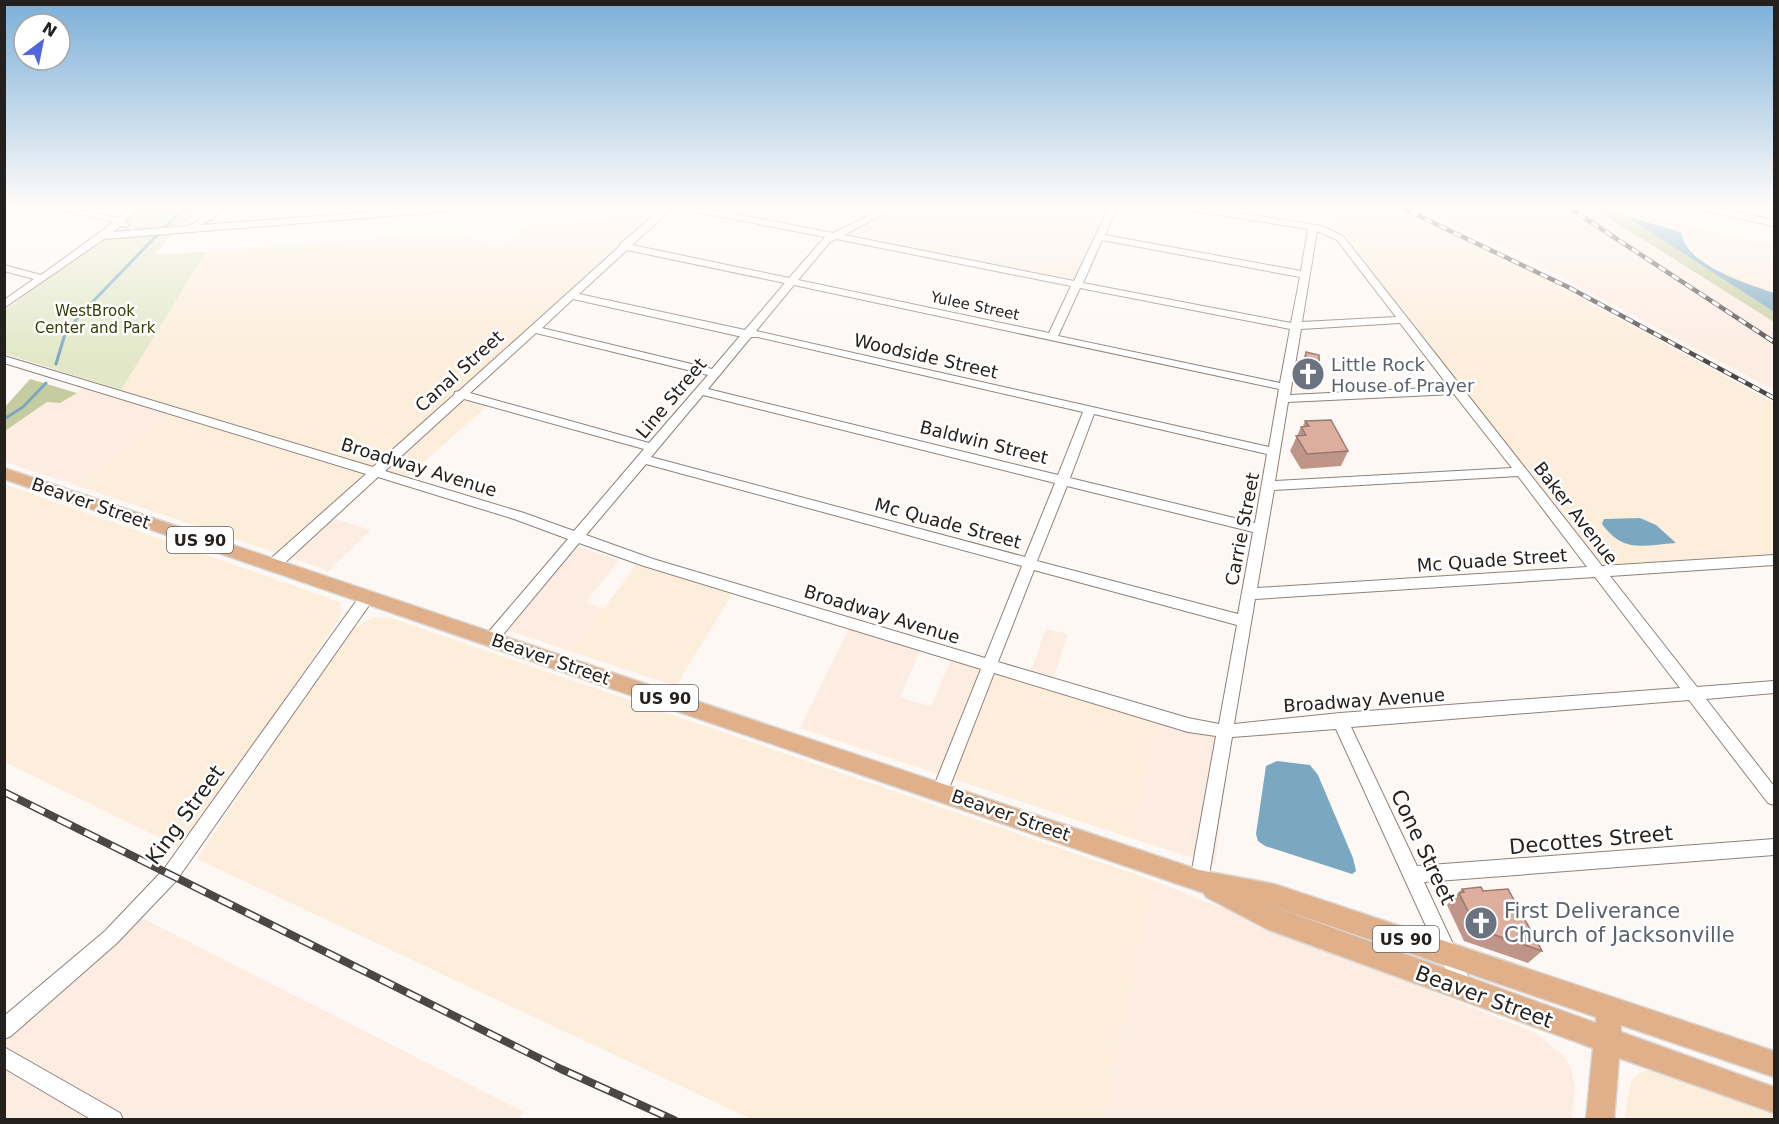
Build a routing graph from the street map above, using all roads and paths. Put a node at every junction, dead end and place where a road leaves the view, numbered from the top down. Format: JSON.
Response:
{"nodes":[{"id":1,"x":71,"y":257,"type":"edge"},
{"id":2,"x":611,"y":257,"type":"edge"},
{"id":3,"x":677,"y":257,"type":"edge"},
{"id":4,"x":812,"y":257,"type":"edge"},
{"id":5,"x":940,"y":257,"type":"edge"},
{"id":6,"x":1090,"y":257,"type":"edge"},
{"id":7,"x":1210,"y":257,"type":"edge"},
{"id":8,"x":1309,"y":257,"type":"edge"},
{"id":9,"x":1354,"y":257,"type":"edge"},
{"id":10,"x":4,"y":268,"type":"edge"},
{"id":11,"x":1306,"y":275,"type":"junction"},
{"id":12,"x":42,"y":278,"type":"junction"},
{"id":13,"x":792,"y":282,"type":"junction"},
{"id":14,"x":1077,"y":285,"type":"junction"},
{"id":15,"x":570,"y":295,"type":"junction"},
{"id":16,"x":4,"y":304,"type":"edge"},
{"id":17,"x":1402,"y":320,"type":"junction"},
{"id":18,"x":1296,"y":326,"type":"junction"},
{"id":19,"x":533,"y":329,"type":"junction"},
{"id":20,"x":749,"y":334,"type":"junction"},
{"id":21,"x":1052,"y":338,"type":"junction"},
{"id":22,"x":4,"y":359,"type":"edge"},
{"id":23,"x":715,"y":374,"type":"junction"},
{"id":24,"x":1456,"y":390,"type":"junction"},
{"id":25,"x":700,"y":391,"type":"junction"},
{"id":26,"x":1284,"y":393,"type":"junction"},
{"id":27,"x":459,"y":394,"type":"junction"},
{"id":28,"x":1090,"y":410,"type":"junction"},
{"id":29,"x":653,"y":447,"type":"junction"},
{"id":30,"x":1275,"y":452,"type":"junction"},
{"id":31,"x":643,"y":459,"type":"junction"},
{"id":32,"x":373,"y":472,"type":"junction"},
{"id":33,"x":1521,"y":472,"type":"junction"},
{"id":34,"x":4,"y":473,"type":"edge"},
{"id":35,"x":1062,"y":480,"type":"junction"},
{"id":36,"x":1268,"y":486,"type":"junction"},
{"id":37,"x":1260,"y":529,"type":"junction"},
{"id":38,"x":577,"y":538,"type":"junction"},
{"id":39,"x":1774,"y":560,"type":"edge"},
{"id":40,"x":1029,"y":564,"type":"junction"},
{"id":41,"x":273,"y":565,"type":"junction"},
{"id":42,"x":1598,"y":572,"type":"junction"},
{"id":43,"x":1248,"y":594,"type":"junction"},
{"id":44,"x":368,"y":597,"type":"junction"},
{"id":45,"x":1243,"y":621,"type":"junction"},
{"id":46,"x":491,"y":639,"type":"junction"},
{"id":47,"x":988,"y":666,"type":"junction"},
{"id":48,"x":1774,"y":687,"type":"edge"},
{"id":49,"x":1694,"y":693,"type":"junction"},
{"id":50,"x":1340,"y":720,"type":"junction"},
{"id":51,"x":1224,"y":731,"type":"junction"},
{"id":52,"x":940,"y":791,"type":"junction"},
{"id":53,"x":1774,"y":798,"type":"edge"},
{"id":54,"x":1774,"y":847,"type":"edge"},
{"id":55,"x":1412,"y":875,"type":"junction"},
{"id":56,"x":1199,"y":881,"type":"junction"},
{"id":57,"x":1340,"y":917,"type":"junction"},
{"id":58,"x":1337,"y":944,"type":"junction"},
{"id":59,"x":1446,"y":952,"type":"junction"},
{"id":60,"x":1466,"y":992,"type":"junction"},
{"id":61,"x":1610,"y":1008,"type":"junction"},
{"id":62,"x":4,"y":1029,"type":"edge"},
{"id":63,"x":1607,"y":1042,"type":"junction"},
{"id":64,"x":4,"y":1057,"type":"edge"},
{"id":65,"x":1774,"y":1064,"type":"edge"},
{"id":66,"x":1774,"y":1100,"type":"edge"},
{"id":67,"x":113,"y":1119,"type":"edge"},
{"id":68,"x":1600,"y":1119,"type":"edge"}],
"edges":[{"from":1,"to":12,"type":"street"},
{"from":2,"to":15,"type":"street","name":"Canal Street"},
{"from":3,"to":13,"type":"street","name":"Yulee Street"},
{"from":4,"to":13,"type":"street","name":"Line Street"},
{"from":5,"to":14,"type":"street"},
{"from":6,"to":14,"type":"street"},
{"from":7,"to":11,"type":"street"},
{"from":8,"to":11,"type":"street","name":"Carrie Street"},
{"from":9,"to":17,"type":"street","name":"Baker Avenue"},
{"from":10,"to":12,"type":"street"},
{"from":11,"to":18,"type":"street","name":"Carrie Street"},
{"from":12,"to":16,"type":"street"},
{"from":13,"to":20,"type":"street","name":"Line Street"},
{"from":13,"to":21,"type":"street","name":"Yulee Street"},
{"from":14,"to":18,"type":"street"},
{"from":14,"to":21,"type":"street"},
{"from":15,"to":19,"type":"street","name":"Canal Street"},
{"from":15,"to":20,"type":"street","name":"Woodside Street"},
{"from":17,"to":18,"type":"street"},
{"from":17,"to":24,"type":"street","name":"Baker Avenue"},
{"from":18,"to":26,"type":"street","name":"Carrie Street"},
{"from":19,"to":23,"type":"street"},
{"from":19,"to":27,"type":"street","name":"Canal Street"},
{"from":20,"to":23,"type":"street","name":"Line Street"},
{"from":20,"to":28,"type":"street","name":"Woodside Street"},
{"from":21,"to":26,"type":"street","name":"Yulee Street"},
{"from":22,"to":32,"type":"street","name":"Broadway Avenue"},
{"from":23,"to":25,"type":"street","name":"Line Street"},
{"from":24,"to":26,"type":"street","name":"Yulee Street"},
{"from":24,"to":33,"type":"street","name":"Baker Avenue"},
{"from":25,"to":29,"type":"street","name":"Line Street"},
{"from":25,"to":35,"type":"street","name":"Baldwin Street"},
{"from":26,"to":30,"type":"street","name":"Carrie Street"},
{"from":27,"to":29,"type":"street"},
{"from":27,"to":32,"type":"street","name":"Canal Street"},
{"from":28,"to":30,"type":"street","name":"Woodside Street"},
{"from":28,"to":35,"type":"street"},
{"from":29,"to":31,"type":"street","name":"Line Street"},
{"from":30,"to":36,"type":"street","name":"Carrie Street"},
{"from":31,"to":38,"type":"street","name":"Line Street"},
{"from":31,"to":40,"type":"street","name":"Mc Quade Street"},
{"from":32,"to":38,"type":"street","name":"Broadway Avenue"},
{"from":32,"to":41,"type":"street","name":"Canal Street"},
{"from":33,"to":36,"type":"street"},
{"from":33,"to":42,"type":"street","name":"Baker Avenue"},
{"from":34,"to":41,"type":"main road","name":"Beaver Street","number":"US 90"},
{"from":35,"to":37,"type":"street","name":"Baldwin Street"},
{"from":35,"to":40,"type":"street"},
{"from":36,"to":37,"type":"street","name":"Carrie Street"},
{"from":37,"to":43,"type":"street","name":"Carrie Street"},
{"from":38,"to":46,"type":"street","name":"Line Street"},
{"from":38,"to":47,"type":"street","name":"Broadway Avenue"},
{"from":39,"to":42,"type":"street","name":"Mc Quade Street"},
{"from":40,"to":45,"type":"street","name":"Mc Quade Street"},
{"from":40,"to":47,"type":"street"},
{"from":41,"to":44,"type":"main road","name":"Beaver Street","number":"US 90"},
{"from":42,"to":43,"type":"street","name":"Mc Quade Street"},
{"from":42,"to":49,"type":"street","name":"Baker Avenue"},
{"from":43,"to":45,"type":"street","name":"Carrie Street"},
{"from":44,"to":46,"type":"main road","name":"Beaver Street","number":"US 90"},
{"from":44,"to":62,"type":"street","name":"King Street"},
{"from":45,"to":51,"type":"street","name":"Carrie Street"},
{"from":46,"to":52,"type":"main road","name":"Beaver Street","number":"US 90"},
{"from":47,"to":51,"type":"street","name":"Broadway Avenue"},
{"from":47,"to":52,"type":"street"},
{"from":48,"to":49,"type":"street","name":"Broadway Avenue"},
{"from":49,"to":50,"type":"street","name":"Broadway Avenue"},
{"from":49,"to":53,"type":"street","name":"Baker Avenue"},
{"from":50,"to":51,"type":"street","name":"Broadway Avenue"},
{"from":50,"to":55,"type":"street","name":"Cone Street"},
{"from":51,"to":56,"type":"street","name":"Carrie Street"},
{"from":52,"to":56,"type":"main road","name":"Beaver Street","number":"US 90"},
{"from":54,"to":55,"type":"street","name":"Decottes Street"},
{"from":55,"to":59,"type":"street","name":"Cone Street"},
{"from":56,"to":57,"type":"main road","name":"Beaver Street","number":"US 90"},
{"from":56,"to":58,"type":"main road","name":"Beaver Street","number":"US 90"},
{"from":57,"to":58,"type":"street"},
{"from":57,"to":59,"type":"main road","name":"Beaver Street","number":"US 90"},
{"from":58,"to":60,"type":"main road","name":"Beaver Street","number":"US 90"},
{"from":59,"to":60,"type":"street","name":"Cone Street"},
{"from":59,"to":61,"type":"main road","name":"Beaver Street","number":"US 90"},
{"from":60,"to":63,"type":"main road","name":"Beaver Street","number":"US 90"},
{"from":61,"to":63,"type":"main road"},
{"from":61,"to":65,"type":"main road","name":"Beaver Street","number":"US 90"},
{"from":63,"to":66,"type":"main road","name":"Beaver Street","number":"US 90"},
{"from":63,"to":68,"type":"main road"},
{"from":64,"to":67,"type":"street"}]}
